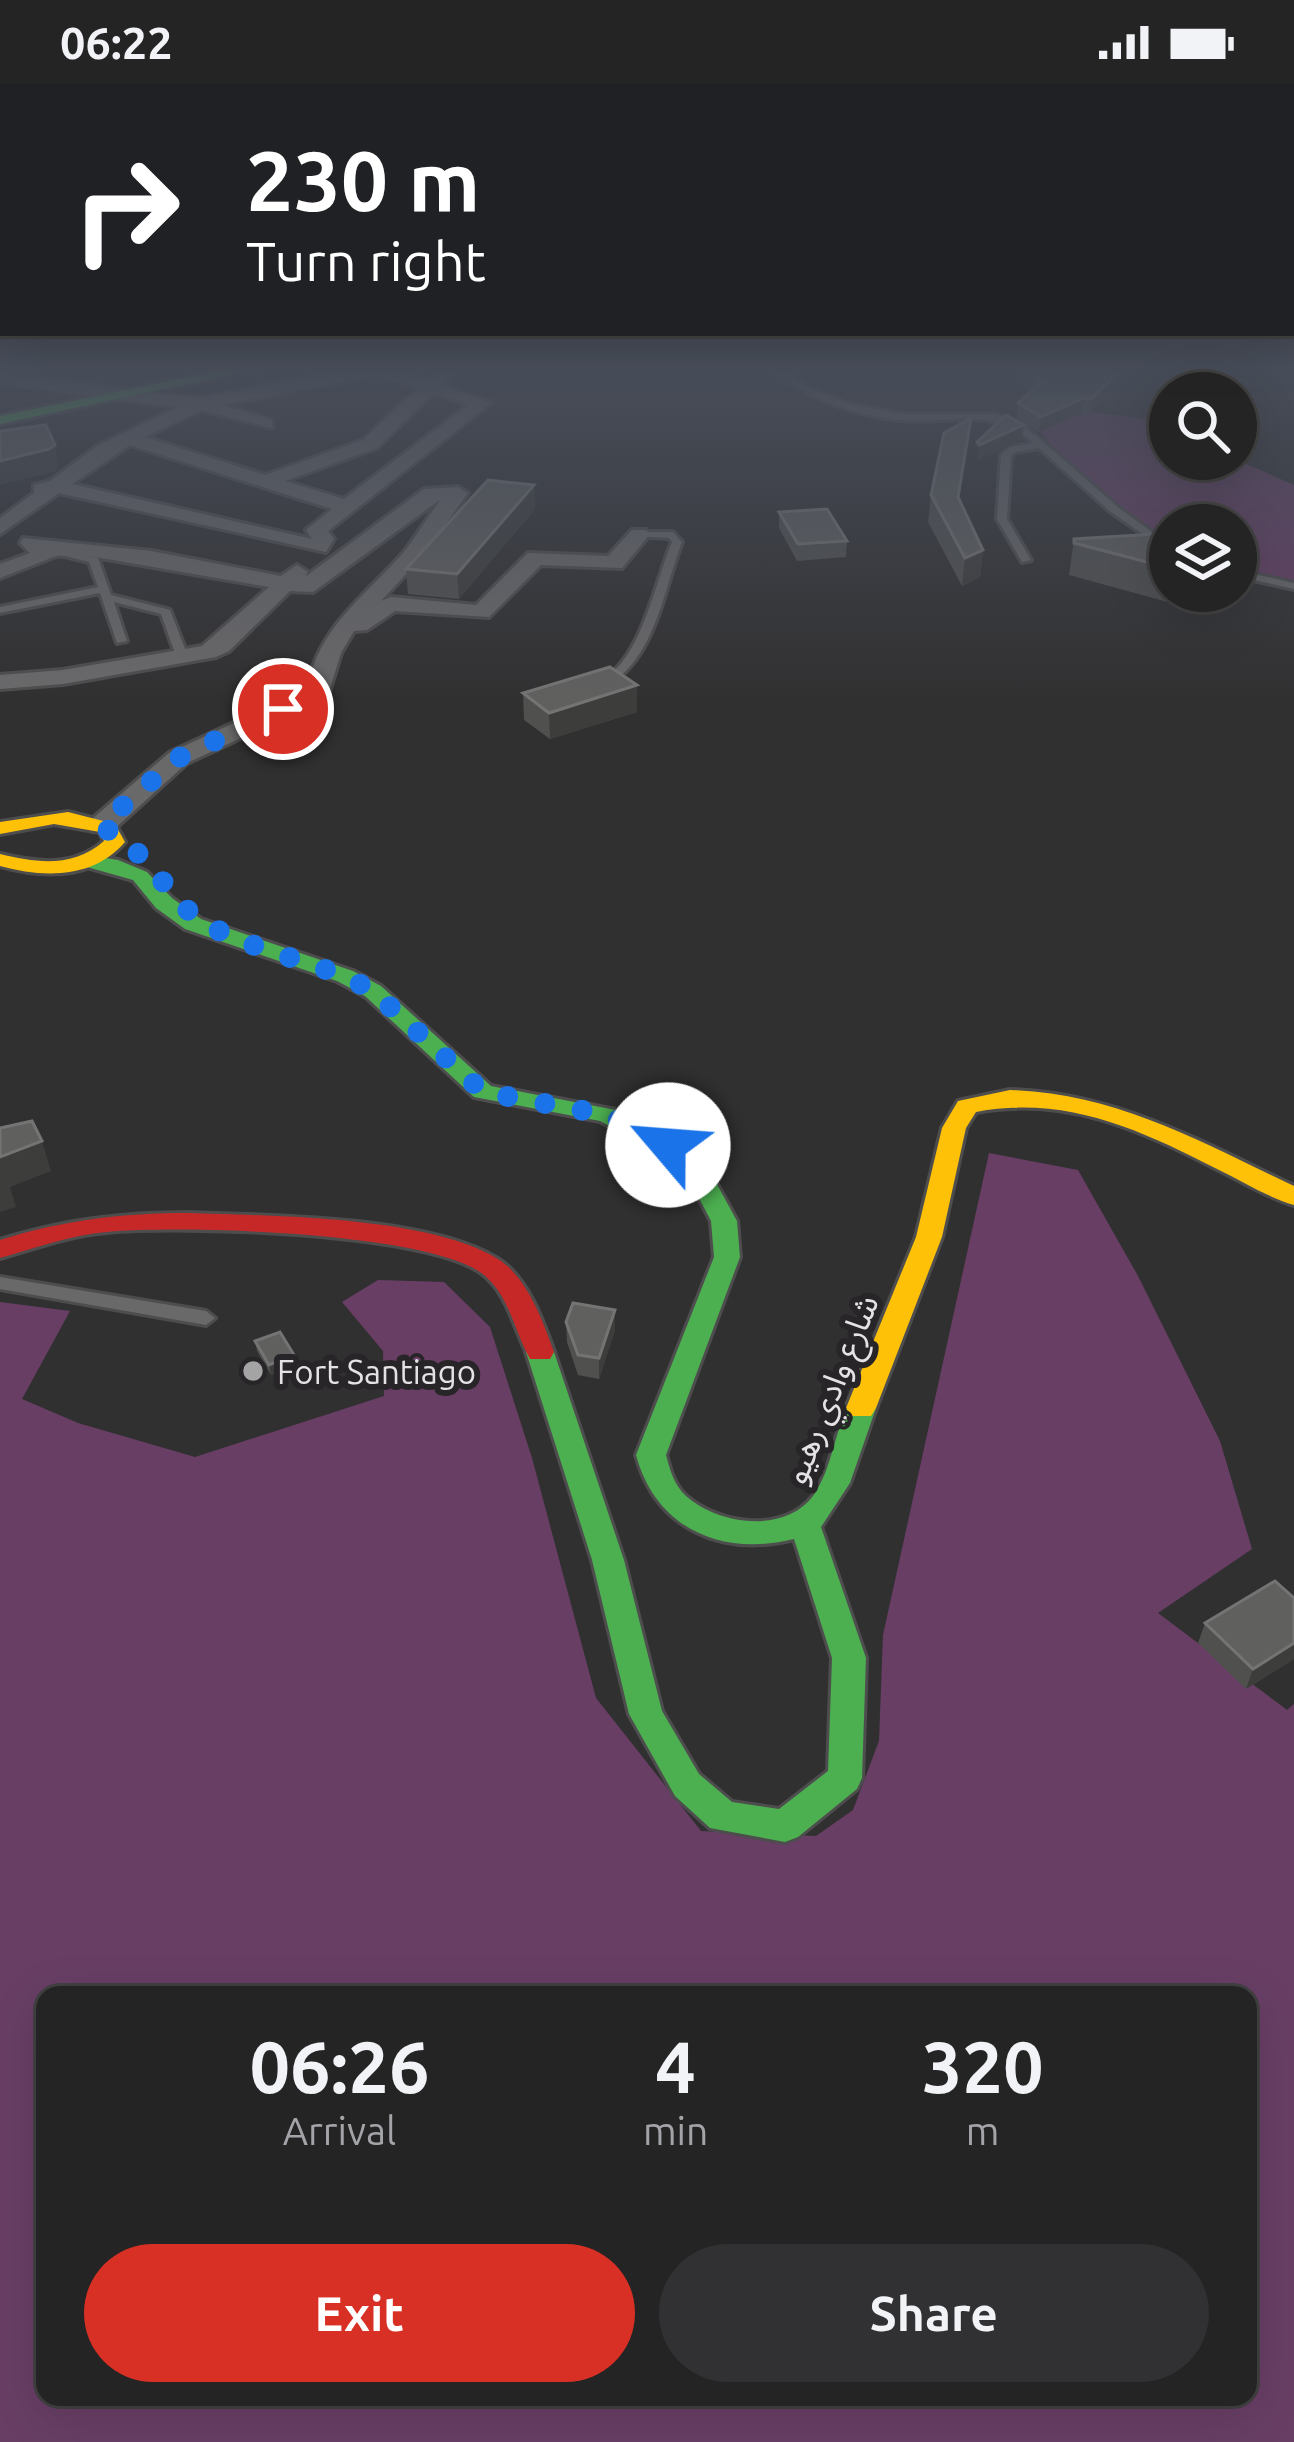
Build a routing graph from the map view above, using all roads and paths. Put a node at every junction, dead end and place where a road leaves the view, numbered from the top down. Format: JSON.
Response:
{"nodes":[{"id":1,"x":66,"y":479,"type":"edge"},
{"id":2,"x":260,"y":479,"type":"edge"},
{"id":3,"x":272,"y":479,"type":"edge"},
{"id":4,"x":383,"y":479,"type":"edge"},
{"id":5,"x":1004,"y":479,"type":"edge"},
{"id":6,"x":1080,"y":479,"type":"edge"},
{"id":7,"x":266,"y":481,"type":"junction"},
{"id":8,"x":55,"y":486,"type":"junction"},
{"id":9,"x":0,"y":498,"type":"edge"},
{"id":10,"x":347,"y":507,"type":"junction"},
{"id":11,"x":0,"y":528,"type":"edge"},
{"id":12,"x":638,"y":534,"type":"joint"},
{"id":13,"x":1149,"y":535,"type":"edge"},
{"id":14,"x":318,"y":547,"type":"junction"},
{"id":15,"x":53,"y":551,"type":"junction"},
{"id":16,"x":1026,"y":560,"type":"dead end"},
{"id":17,"x":0,"y":571,"type":"edge"},
{"id":18,"x":1257,"y":578,"type":"edge"},
{"id":19,"x":285,"y":585,"type":"junction"},
{"id":20,"x":1294,"y":586,"type":"edge"},
{"id":21,"x":106,"y":593,"type":"junction"},
{"id":22,"x":0,"y":610,"type":"edge"},
{"id":23,"x":334,"y":636,"type":"junction"},
{"id":24,"x":121,"y":641,"type":"dead end"},
{"id":25,"x":183,"y":659,"type":"junction"},
{"id":26,"x":0,"y":682,"type":"edge"},
{"id":27,"x":595,"y":687,"type":"edge"},
{"id":28,"x":3,"y":826,"type":"edge"},
{"id":29,"x":108,"y":831,"type":"junction"},
{"id":30,"x":0,"y":860,"type":"edge"},
{"id":31,"x":87,"y":861,"type":"junction"},
{"id":32,"x":36,"y":868,"type":"junction"},
{"id":33,"x":0,"y":877,"type":"edge"},
{"id":34,"x":232,"y":938,"type":"junction"},
{"id":35,"x":1294,"y":1196,"type":"edge"},
{"id":36,"x":0,"y":1249,"type":"edge"},
{"id":37,"x":0,"y":1283,"type":"edge"},
{"id":38,"x":206,"y":1318,"type":"dead end"},
{"id":39,"x":805,"y":1524,"type":"junction"}],
"edges":[{"from":1,"to":8,"type":"street"},
{"from":2,"to":7,"type":"street"},
{"from":3,"to":7,"type":"street"},
{"from":4,"to":10,"type":"street"},
{"from":5,"to":16,"type":"lane"},
{"from":6,"to":13,"type":"lane"},
{"from":7,"to":10,"type":"street"},
{"from":8,"to":9,"type":"street"},
{"from":8,"to":11,"type":"street"},
{"from":8,"to":14,"type":"street"},
{"from":10,"to":14,"type":"street"},
{"from":11,"to":15,"type":"street"},
{"from":12,"to":23,"type":"street"},
{"from":12,"to":27,"type":"lane"},
{"from":14,"to":19,"type":"street"},
{"from":15,"to":17,"type":"street"},
{"from":15,"to":19,"type":"street"},
{"from":15,"to":21,"type":"lane"},
{"from":18,"to":20,"type":"lane"},
{"from":19,"to":23,"type":"street"},
{"from":19,"to":25,"type":"street"},
{"from":21,"to":22,"type":"lane"},
{"from":21,"to":24,"type":"lane"},
{"from":21,"to":25,"type":"lane"},
{"from":23,"to":29,"type":"street"},
{"from":25,"to":26,"type":"street"},
{"from":28,"to":29,"type":"street"},
{"from":29,"to":31,"type":"street"},
{"from":29,"to":34,"type":"street","name":"شارع وادي رهيو"},
{"from":30,"to":32,"type":"street"},
{"from":31,"to":32,"type":"street"},
{"from":31,"to":34,"type":"street","name":"شارع وادي رهيو"},
{"from":32,"to":33,"type":"street"},
{"from":34,"to":39,"type":"street","name":"شارع وادي رهيو"},
{"from":35,"to":39,"type":"street","name":"شارع وادي رهيو"},
{"from":36,"to":39,"type":"street"},
{"from":37,"to":38,"type":"lane"}]}
